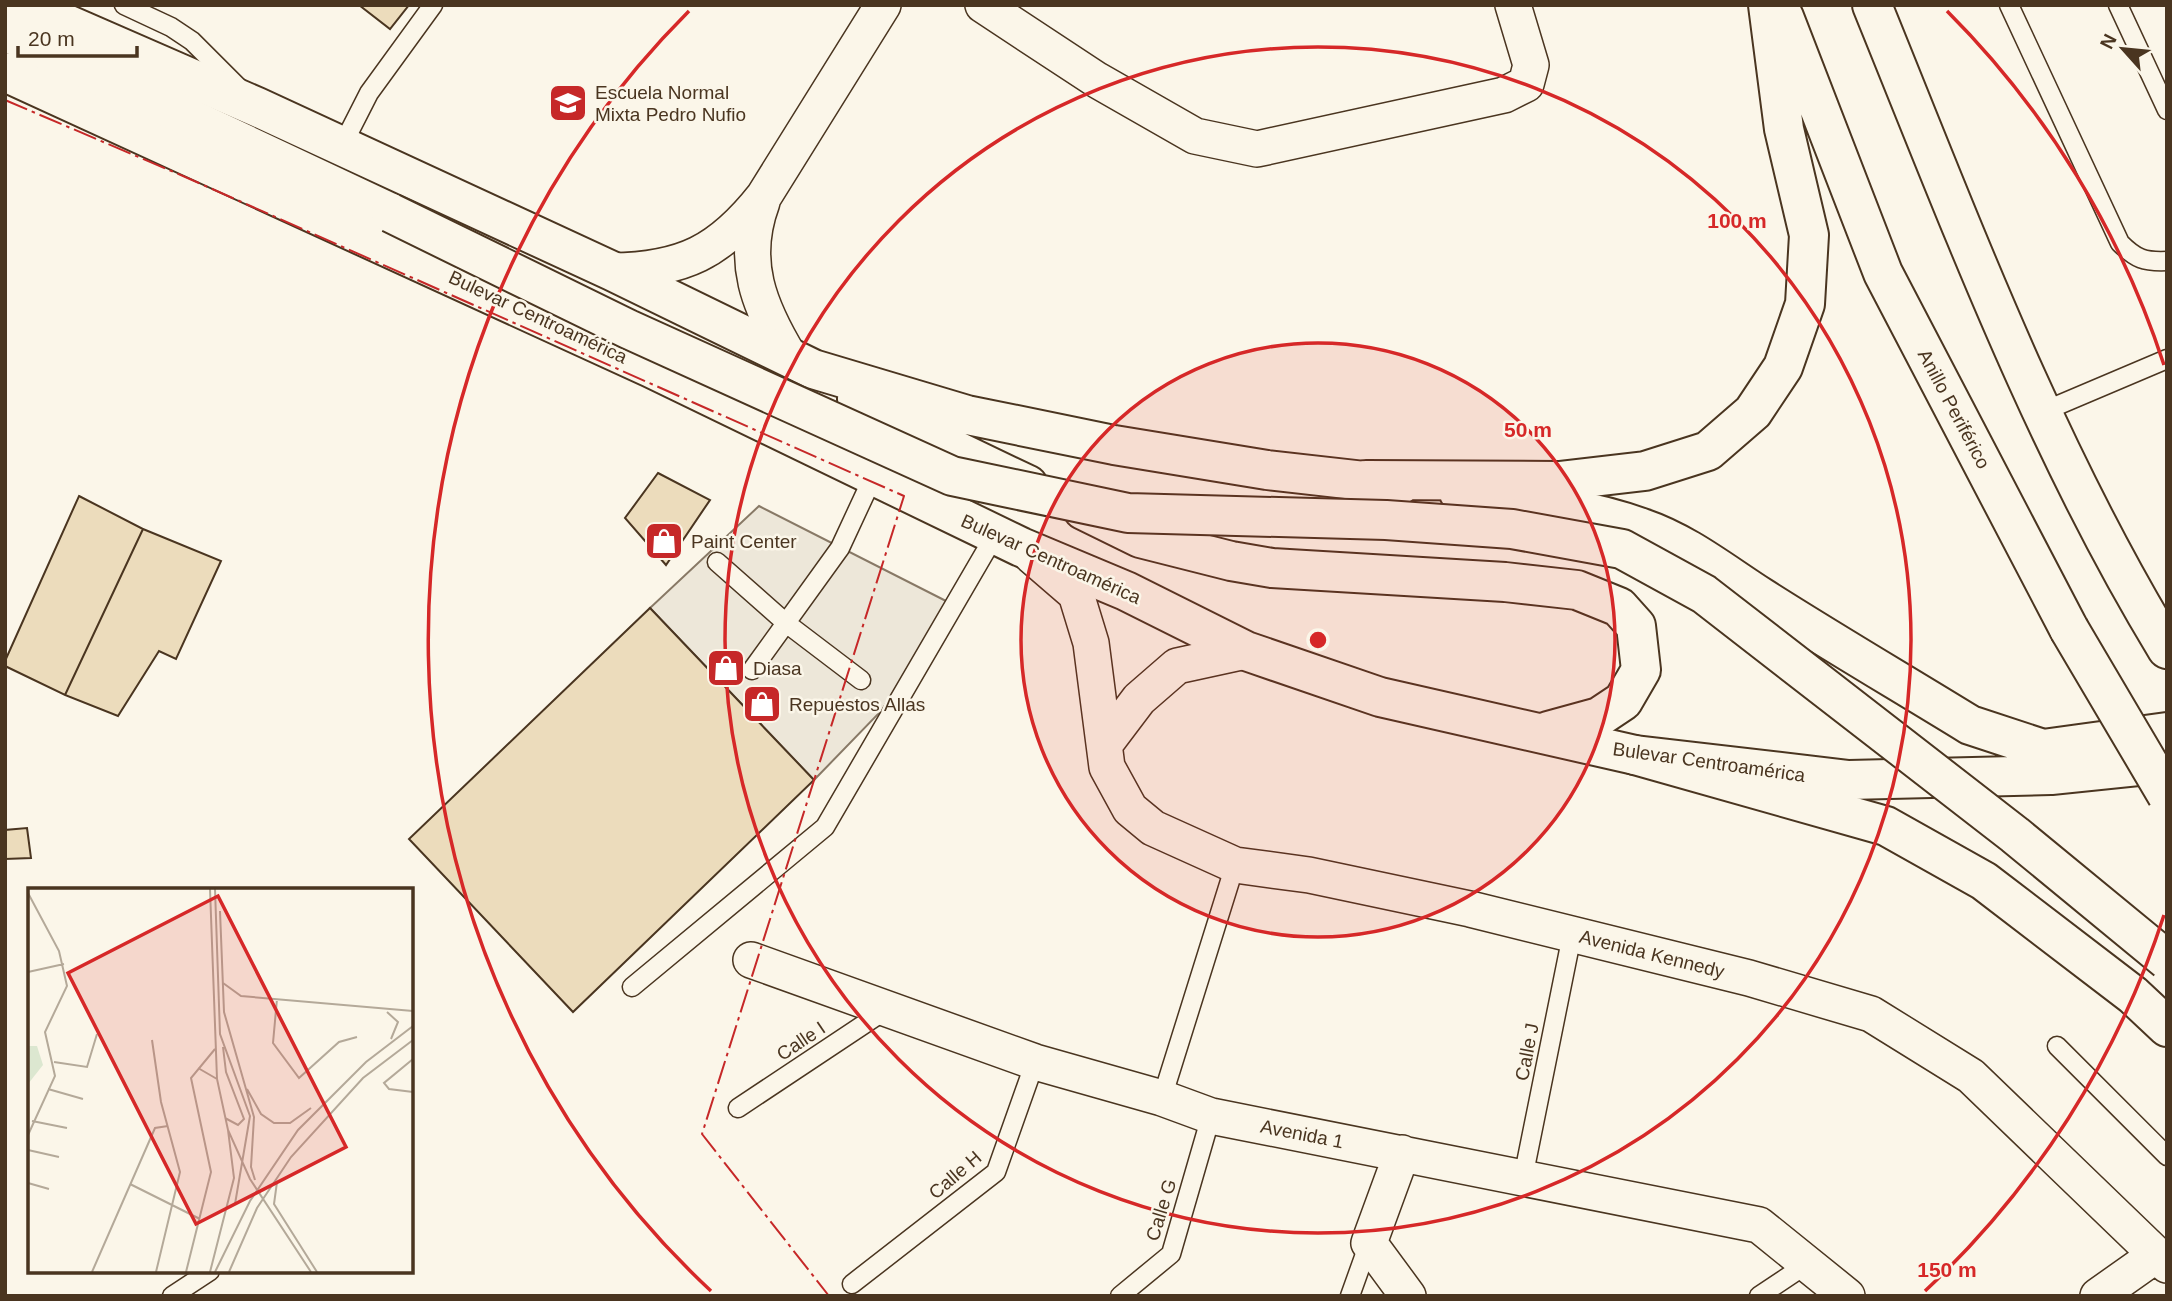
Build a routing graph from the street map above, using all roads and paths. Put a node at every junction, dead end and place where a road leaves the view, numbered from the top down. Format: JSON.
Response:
{"nodes":[{"id":1,"x":23,"y":5,"type":"edge"},
{"id":2,"x":124,"y":5,"type":"edge"},
{"id":3,"x":433,"y":5,"type":"edge"},
{"id":4,"x":883,"y":5,"type":"edge"},
{"id":5,"x":984,"y":5,"type":"edge"},
{"id":6,"x":1513,"y":5,"type":"edge"},
{"id":7,"x":1768,"y":5,"type":"edge"},
{"id":8,"x":1780,"y":5,"type":"edge"},
{"id":9,"x":1872,"y":5,"type":"edge"},
{"id":10,"x":2009,"y":5,"type":"edge"},
{"id":11,"x":2118,"y":5,"type":"edge"},
{"id":12,"x":5,"y":31,"type":"edge"},
{"id":13,"x":5,"y":72,"type":"edge"},
{"id":14,"x":257,"y":107,"type":"junction"},
{"id":15,"x":2167,"y":110,"type":"edge"},
{"id":16,"x":341,"y":148,"type":"junction"},
{"id":17,"x":764,"y":196,"type":"junction"},
{"id":18,"x":2167,"y":261,"type":"edge"},
{"id":19,"x":612,"y":271,"type":"junction"},
{"id":20,"x":2167,"y":359,"type":"edge"},
{"id":21,"x":802,"y":363,"type":"junction"},
{"id":22,"x":2042,"y":412,"type":"junction"},
{"id":23,"x":873,"y":477,"type":"junction"},
{"id":24,"x":1366,"y":480,"type":"junction"},
{"id":25,"x":1008,"y":541,"type":"junction"},
{"id":26,"x":717,"y":562,"type":"dead end"},
{"id":27,"x":2152,"y":599,"type":"edge"},
{"id":28,"x":786,"y":623,"type":"junction"},
{"id":29,"x":2167,"y":649,"type":"edge"},
{"id":30,"x":1246,"y":651,"type":"junction"},
{"id":31,"x":752,"y":670,"type":"dead end"},
{"id":32,"x":861,"y":680,"type":"dead end"},
{"id":33,"x":2167,"y":732,"type":"edge"},
{"id":34,"x":1542,"y":733,"type":"junction"},
{"id":35,"x":1105,"y":744,"type":"junction"},
{"id":36,"x":1636,"y":755,"type":"junction"},
{"id":37,"x":2167,"y":763,"type":"edge"},
{"id":38,"x":2167,"y":795,"type":"edge"},
{"id":39,"x":1235,"y":865,"type":"junction"},
{"id":40,"x":1573,"y":935,"type":"junction"},
{"id":41,"x":751,"y":960,"type":"dead end"},
{"id":42,"x":2167,"y":960,"type":"edge"},
{"id":43,"x":632,"y":987,"type":"dead end"},
{"id":44,"x":887,"y":1009,"type":"junction"},
{"id":45,"x":2167,"y":1027,"type":"edge"},
{"id":46,"x":2057,"y":1046,"type":"dead end"},
{"id":47,"x":1035,"y":1062,"type":"junction"},
{"id":48,"x":1162,"y":1098,"type":"junction"},
{"id":49,"x":738,"y":1108,"type":"dead end"},
{"id":50,"x":1210,"y":1116,"type":"junction"},
{"id":51,"x":1402,"y":1153,"type":"junction"},
{"id":52,"x":2167,"y":1156,"type":"edge"},
{"id":53,"x":1523,"y":1178,"type":"junction"},
{"id":54,"x":1369,"y":1242,"type":"junction"},
{"id":55,"x":2163,"y":1258,"type":"edge"},
{"id":56,"x":1807,"y":1264,"type":"junction"},
{"id":57,"x":207,"y":1273,"type":"edge"},
{"id":58,"x":852,"y":1284,"type":"dead end"},
{"id":59,"x":173,"y":1296,"type":"edge"},
{"id":60,"x":1120,"y":1296,"type":"edge"},
{"id":61,"x":1350,"y":1296,"type":"edge"},
{"id":62,"x":1408,"y":1296,"type":"edge"},
{"id":63,"x":1759,"y":1296,"type":"edge"},
{"id":64,"x":1847,"y":1296,"type":"edge"},
{"id":65,"x":2098,"y":1296,"type":"edge"}],
"edges":[{"from":1,"to":14,"type":"main road"},
{"from":2,"to":14,"type":"lane"},
{"from":3,"to":16,"type":"lane"},
{"from":4,"to":17,"type":"street"},
{"from":5,"to":6,"type":"street"},
{"from":7,"to":24,"type":"main road"},
{"from":8,"to":38,"type":"main road","name":"Anillo Periférico","bridge":true},
{"from":9,"to":22,"type":"main road"},
{"from":10,"to":18,"type":"lane"},
{"from":11,"to":15,"type":"lane"},
{"from":12,"to":42,"type":"main road","bridge":true},
{"from":13,"to":23,"type":"main road","name":"Bulevar Centroamérica"},
{"from":14,"to":16,"type":"main road"},
{"from":16,"to":19,"type":"main road"},
{"from":17,"to":19,"type":"street"},
{"from":17,"to":21,"type":"street"},
{"from":19,"to":21,"type":"main road"},
{"from":20,"to":22,"type":"lane"},
{"from":21,"to":24,"type":"main road"},
{"from":21,"to":34,"type":"main road"},
{"from":22,"to":27,"type":"main road"},
{"from":23,"to":25,"type":"main road","name":"Bulevar Centroamérica"},
{"from":23,"to":28,"type":"lane"},
{"from":24,"to":33,"type":"main road"},
{"from":25,"to":30,"type":"main road","name":"Bulevar Centroamérica"},
{"from":25,"to":35,"type":"street","name":"Avenida Kennedy"},
{"from":25,"to":43,"type":"lane"},
{"from":26,"to":28,"type":"lane"},
{"from":27,"to":29,"type":"main road"},
{"from":28,"to":31,"type":"lane"},
{"from":28,"to":32,"type":"lane"},
{"from":30,"to":34,"type":"main road","name":"Bulevar Centroamérica"},
{"from":30,"to":35,"type":"street"},
{"from":34,"to":36,"type":"main road","name":"Bulevar Centroamérica"},
{"from":35,"to":39,"type":"street","name":"Avenida Kennedy"},
{"from":36,"to":37,"type":"main road","name":"Bulevar Centroamérica"},
{"from":36,"to":45,"type":"main road"},
{"from":39,"to":40,"type":"street","name":"Avenida Kennedy"},
{"from":39,"to":48,"type":"lane"},
{"from":40,"to":53,"type":"lane","name":"Calle J"},
{"from":40,"to":55,"type":"street","name":"Avenida Kennedy"},
{"from":41,"to":44,"type":"street","name":"Avenida 1"},
{"from":44,"to":47,"type":"street","name":"Avenida 1"},
{"from":44,"to":49,"type":"lane","name":"Calle I"},
{"from":46,"to":52,"type":"lane"},
{"from":47,"to":48,"type":"street","name":"Avenida 1"},
{"from":47,"to":58,"type":"lane","name":"Calle H"},
{"from":48,"to":50,"type":"street","name":"Avenida 1"},
{"from":50,"to":51,"type":"street","name":"Avenida 1"},
{"from":50,"to":60,"type":"lane","name":"Calle G"},
{"from":51,"to":53,"type":"street","name":"Avenida 1"},
{"from":51,"to":54,"type":"street"},
{"from":53,"to":56,"type":"street","name":"Avenida 1"},
{"from":54,"to":61,"type":"lane"},
{"from":54,"to":62,"type":"street"},
{"from":55,"to":65,"type":"street"},
{"from":56,"to":63,"type":"lane"},
{"from":56,"to":64,"type":"street","name":"Avenida 1"},
{"from":57,"to":59,"type":"lane"}]}
